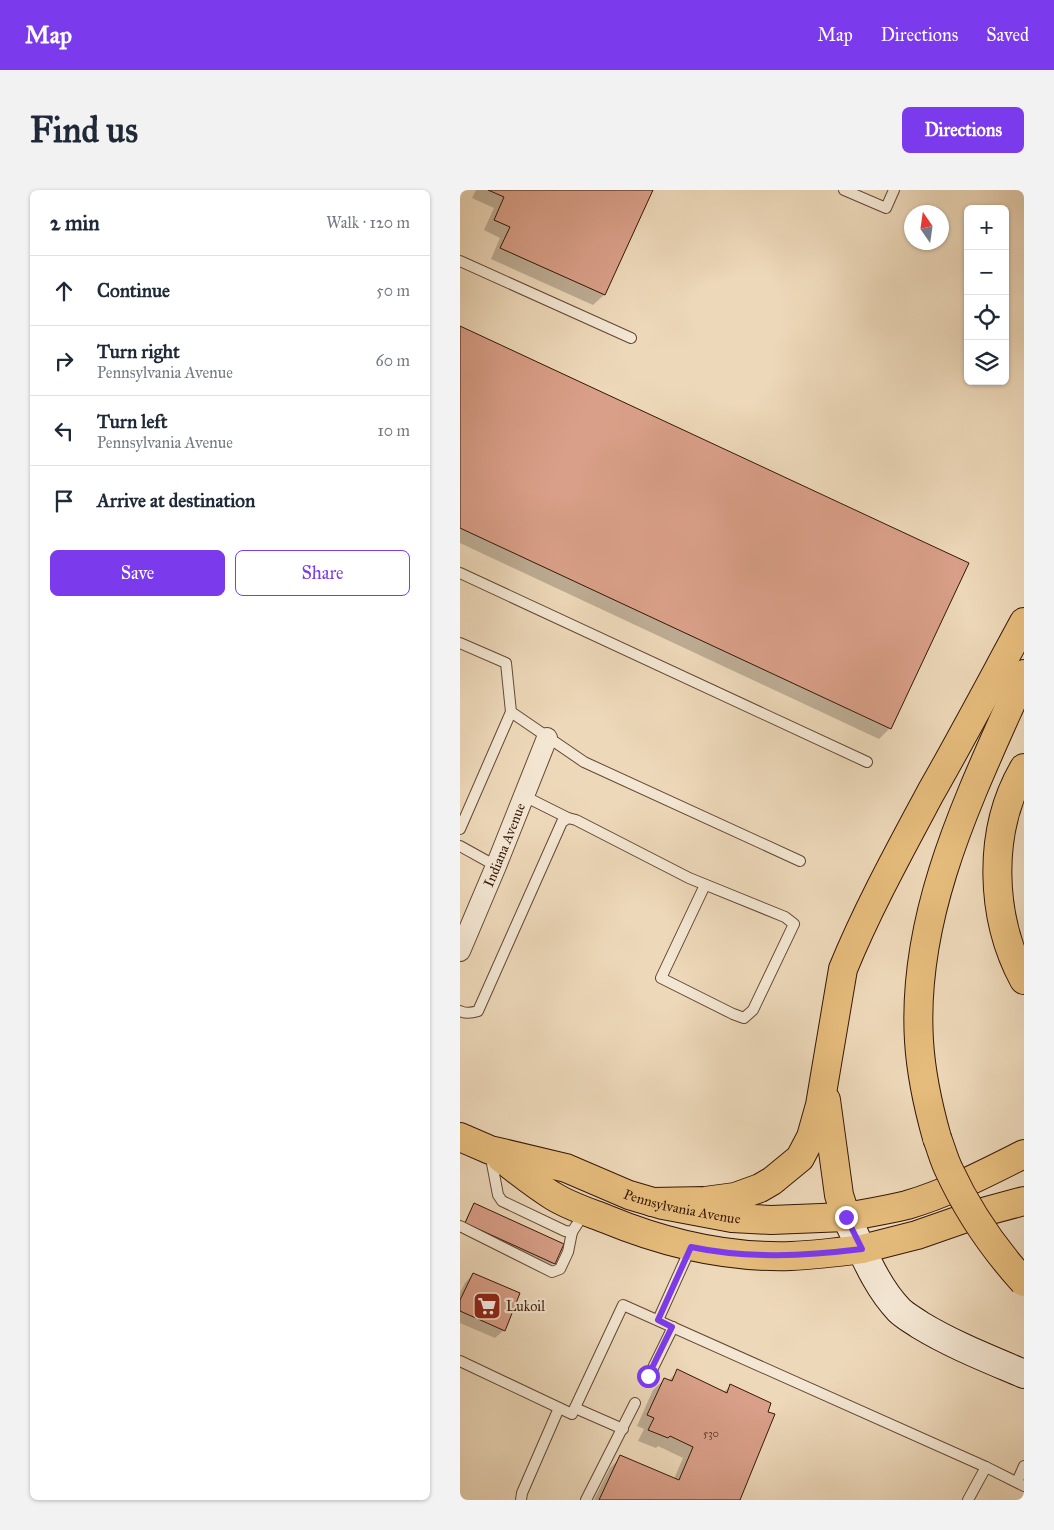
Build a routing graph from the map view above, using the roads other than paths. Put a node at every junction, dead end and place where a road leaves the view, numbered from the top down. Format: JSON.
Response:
{"nodes":[{"id":1,"x":844,"y":190,"type":"edge"},
{"id":2,"x":894,"y":190,"type":"edge"},
{"id":3,"x":460,"y":262,"type":"edge"},
{"id":4,"x":631,"y":338,"type":"dead end"},
{"id":5,"x":460,"y":573,"type":"edge"},
{"id":6,"x":1024,"y":622,"type":"edge"},
{"id":7,"x":460,"y":643,"type":"edge"},
{"id":8,"x":1024,"y":674,"type":"edge"},
{"id":9,"x":511,"y":712,"type":"junction"},
{"id":10,"x":547,"y":738,"type":"junction"},
{"id":11,"x":867,"y":762,"type":"dead end"},
{"id":12,"x":1024,"y":768,"type":"edge"},
{"id":13,"x":524,"y":796,"type":"junction"},
{"id":14,"x":568,"y":818,"type":"junction"},
{"id":15,"x":460,"y":828,"type":"edge"},
{"id":16,"x":460,"y":846,"type":"edge"},
{"id":17,"x":800,"y":861,"type":"dead end"},
{"id":18,"x":496,"y":866,"type":"junction"},
{"id":19,"x":705,"y":885,"type":"junction"},
{"id":20,"x":460,"y":951,"type":"edge"},
{"id":21,"x":1024,"y":980,"type":"edge"},
{"id":22,"x":460,"y":1011,"type":"edge"},
{"id":23,"x":825,"y":1074,"type":"junction"},
{"id":24,"x":460,"y":1137,"type":"edge"},
{"id":25,"x":490,"y":1150,"type":"junction"},
{"id":26,"x":1024,"y":1154,"type":"edge"},
{"id":27,"x":1024,"y":1191,"type":"edge"},
{"id":28,"x":1024,"y":1201,"type":"edge"},
{"id":29,"x":652,"y":1202,"type":"junction"},
{"id":30,"x":983,"y":1212,"type":"junction"},
{"id":31,"x":846,"y":1217,"type":"junction"},
{"id":32,"x":579,"y":1221,"type":"junction"},
{"id":33,"x":460,"y":1226,"type":"edge"},
{"id":34,"x":691,"y":1247,"type":"junction"},
{"id":35,"x":862,"y":1249,"type":"junction"},
{"id":36,"x":1024,"y":1282,"type":"edge"},
{"id":37,"x":658,"y":1320,"type":"junction"},
{"id":38,"x":672,"y":1327,"type":"junction"},
{"id":39,"x":460,"y":1361,"type":"edge"},
{"id":40,"x":1024,"y":1374,"type":"edge"},
{"id":41,"x":648,"y":1376,"type":"dead end"},
{"id":42,"x":635,"y":1403,"type":"dead end"},
{"id":43,"x":559,"y":1408,"type":"junction"},
{"id":44,"x":575,"y":1408,"type":"junction"},
{"id":45,"x":623,"y":1429,"type":"junction"},
{"id":46,"x":1024,"y":1466,"type":"edge"},
{"id":47,"x":986,"y":1467,"type":"junction"},
{"id":48,"x":1020,"y":1484,"type":"edge"},
{"id":49,"x":521,"y":1500,"type":"edge"},
{"id":50,"x":586,"y":1500,"type":"edge"},
{"id":51,"x":968,"y":1500,"type":"edge"}],
"edges":[{"from":1,"to":2,"type":"lane"},
{"from":3,"to":4,"type":"lane"},
{"from":5,"to":11,"type":"lane"},
{"from":6,"to":23,"type":"main road"},
{"from":7,"to":9,"type":"lane"},
{"from":8,"to":36,"type":"main road","bridge":true},
{"from":9,"to":10,"type":"lane"},
{"from":9,"to":15,"type":"lane"},
{"from":10,"to":13,"type":"street","name":"Indiana Avenue"},
{"from":10,"to":17,"type":"lane"},
{"from":12,"to":21,"type":"main road"},
{"from":13,"to":14,"type":"lane"},
{"from":13,"to":18,"type":"street","name":"Indiana Avenue"},
{"from":14,"to":19,"type":"lane"},
{"from":14,"to":22,"type":"lane"},
{"from":16,"to":18,"type":"lane"},
{"from":18,"to":20,"type":"street","name":"Indiana Avenue"},
{"from":19,"to":19,"type":"lane"},
{"from":23,"to":29,"type":"main road"},
{"from":23,"to":31,"type":"main road"},
{"from":24,"to":25,"type":"main road","name":"Pennsylvania Avenue"},
{"from":25,"to":29,"type":"main road","name":"Pennsylvania Avenue"},
{"from":25,"to":32,"type":"main road","name":"Pennsylvania Avenue"},
{"from":26,"to":31,"type":"main road","name":"Pennsylvania Avenue"},
{"from":27,"to":30,"type":"main road"},
{"from":28,"to":30,"type":"main road"},
{"from":29,"to":31,"type":"main road","name":"Pennsylvania Avenue"},
{"from":30,"to":35,"type":"main road","name":"Pennsylvania Avenue"},
{"from":31,"to":35,"type":"main road"},
{"from":32,"to":33,"type":"lane"},
{"from":32,"to":34,"type":"main road","name":"Pennsylvania Avenue"},
{"from":34,"to":35,"type":"main road","name":"Pennsylvania Avenue"},
{"from":34,"to":37,"type":"lane"},
{"from":35,"to":40,"type":"main road"},
{"from":37,"to":38,"type":"lane"},
{"from":37,"to":44,"type":"lane"},
{"from":38,"to":41,"type":"lane"},
{"from":38,"to":47,"type":"lane"},
{"from":39,"to":43,"type":"lane"},
{"from":42,"to":45,"type":"lane"},
{"from":43,"to":44,"type":"lane"},
{"from":43,"to":49,"type":"lane"},
{"from":44,"to":45,"type":"lane"},
{"from":45,"to":50,"type":"lane"},
{"from":46,"to":48,"type":"lane"},
{"from":47,"to":48,"type":"lane"},
{"from":47,"to":51,"type":"lane"}]}
